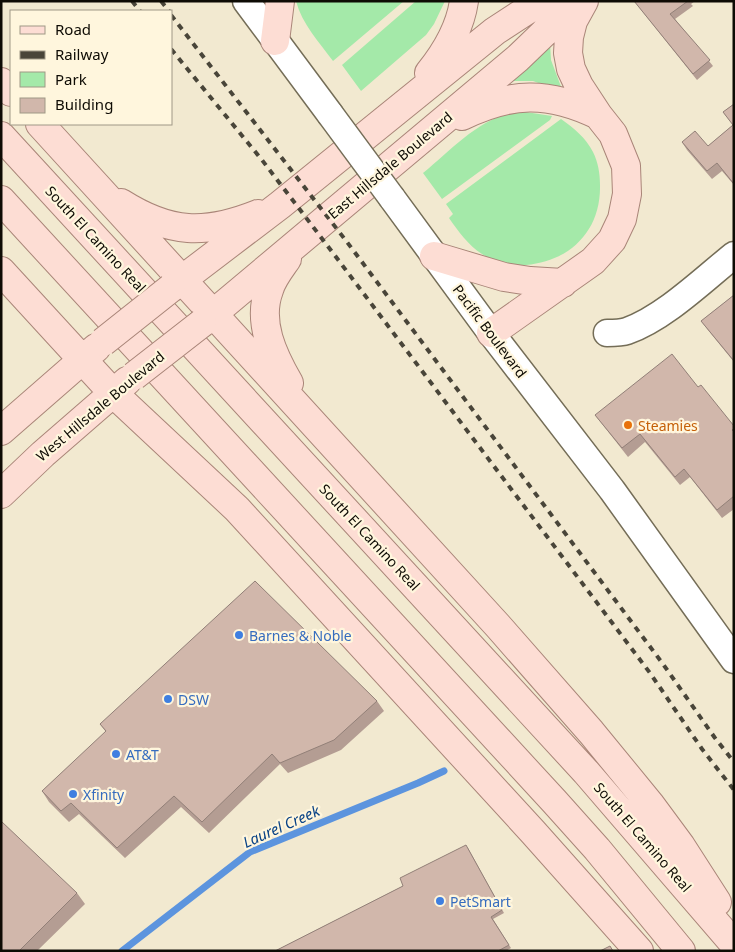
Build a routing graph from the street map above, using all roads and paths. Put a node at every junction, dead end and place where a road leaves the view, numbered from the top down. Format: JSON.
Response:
{"nodes":[{"id":1,"x":246,"y":1,"type":"edge"},
{"id":2,"x":280,"y":1,"type":"edge"},
{"id":3,"x":464,"y":1,"type":"edge"},
{"id":4,"x":541,"y":1,"type":"edge"},
{"id":5,"x":572,"y":1,"type":"edge"},
{"id":6,"x":584,"y":1,"type":"edge"},
{"id":7,"x":275,"y":41,"type":"junction"},
{"id":8,"x":1,"y":82,"type":"edge"},
{"id":9,"x":10,"y":91,"type":"edge"},
{"id":10,"x":402,"y":106,"type":"junction"},
{"id":11,"x":598,"y":115,"type":"junction"},
{"id":12,"x":41,"y":125,"type":"edge"},
{"id":13,"x":429,"y":132,"type":"junction"},
{"id":14,"x":1,"y":136,"type":"edge"},
{"id":15,"x":101,"y":190,"type":"junction"},
{"id":16,"x":1,"y":200,"type":"edge"},
{"id":17,"x":280,"y":205,"type":"junction"},
{"id":18,"x":300,"y":240,"type":"junction"},
{"id":19,"x":734,"y":255,"type":"edge"},
{"id":20,"x":434,"y":256,"type":"junction"},
{"id":21,"x":1,"y":271,"type":"edge"},
{"id":22,"x":563,"y":282,"type":"junction"},
{"id":23,"x":176,"y":284,"type":"junction"},
{"id":24,"x":208,"y":318,"type":"junction"},
{"id":25,"x":491,"y":332,"type":"junction"},
{"id":26,"x":607,"y":333,"type":"dead end"},
{"id":27,"x":82,"y":360,"type":"junction"},
{"id":28,"x":113,"y":393,"type":"junction"},
{"id":29,"x":310,"y":419,"type":"junction"},
{"id":30,"x":1,"y":431,"type":"edge"},
{"id":31,"x":1,"y":494,"type":"edge"},
{"id":32,"x":734,"y":660,"type":"edge"},
{"id":33,"x":734,"y":928,"type":"edge"},
{"id":34,"x":734,"y":944,"type":"edge"},
{"id":35,"x":639,"y":951,"type":"edge"},
{"id":36,"x":681,"y":951,"type":"edge"}],
"edges":[{"from":1,"to":7,"type":"street","name":"Pacific Boulevard"},
{"from":2,"to":7,"type":"main road"},
{"from":3,"to":10,"type":"main road"},
{"from":4,"to":10,"type":"main road"},
{"from":5,"to":13,"type":"main road","name":"East Hillsdale Boulevard"},
{"from":6,"to":11,"type":"main road"},
{"from":7,"to":20,"type":"street","name":"Pacific Boulevard","bridge":true},
{"from":8,"to":9,"type":"main road"},
{"from":10,"to":17,"type":"main road"},
{"from":11,"to":13,"type":"main road"},
{"from":11,"to":22,"type":"main road"},
{"from":12,"to":15,"type":"main road"},
{"from":13,"to":18,"type":"main road","name":"East Hillsdale Boulevard"},
{"from":14,"to":34,"type":"main road","name":"South El Camino Real"},
{"from":15,"to":17,"type":"main road"},
{"from":15,"to":23,"type":"main road"},
{"from":16,"to":36,"type":"main road"},
{"from":17,"to":23,"type":"main road"},
{"from":18,"to":24,"type":"main road","name":"East Hillsdale Boulevard"},
{"from":18,"to":29,"type":"main road"},
{"from":19,"to":26,"type":"street"},
{"from":20,"to":22,"type":"main road"},
{"from":20,"to":25,"type":"street","name":"Pacific Boulevard"},
{"from":21,"to":27,"type":"main road"},
{"from":22,"to":25,"type":"main road"},
{"from":23,"to":24,"type":"main road"},
{"from":23,"to":27,"type":"main road","bridge":true},
{"from":24,"to":28,"type":"main road","name":"West Hillsdale Boulevard","bridge":true},
{"from":24,"to":29,"type":"main road"},
{"from":25,"to":32,"type":"street","name":"Pacific Boulevard"},
{"from":27,"to":28,"type":"main road"},
{"from":27,"to":30,"type":"main road"},
{"from":28,"to":31,"type":"main road","name":"West Hillsdale Boulevard"},
{"from":28,"to":35,"type":"main road"},
{"from":29,"to":33,"type":"main road"}]}
